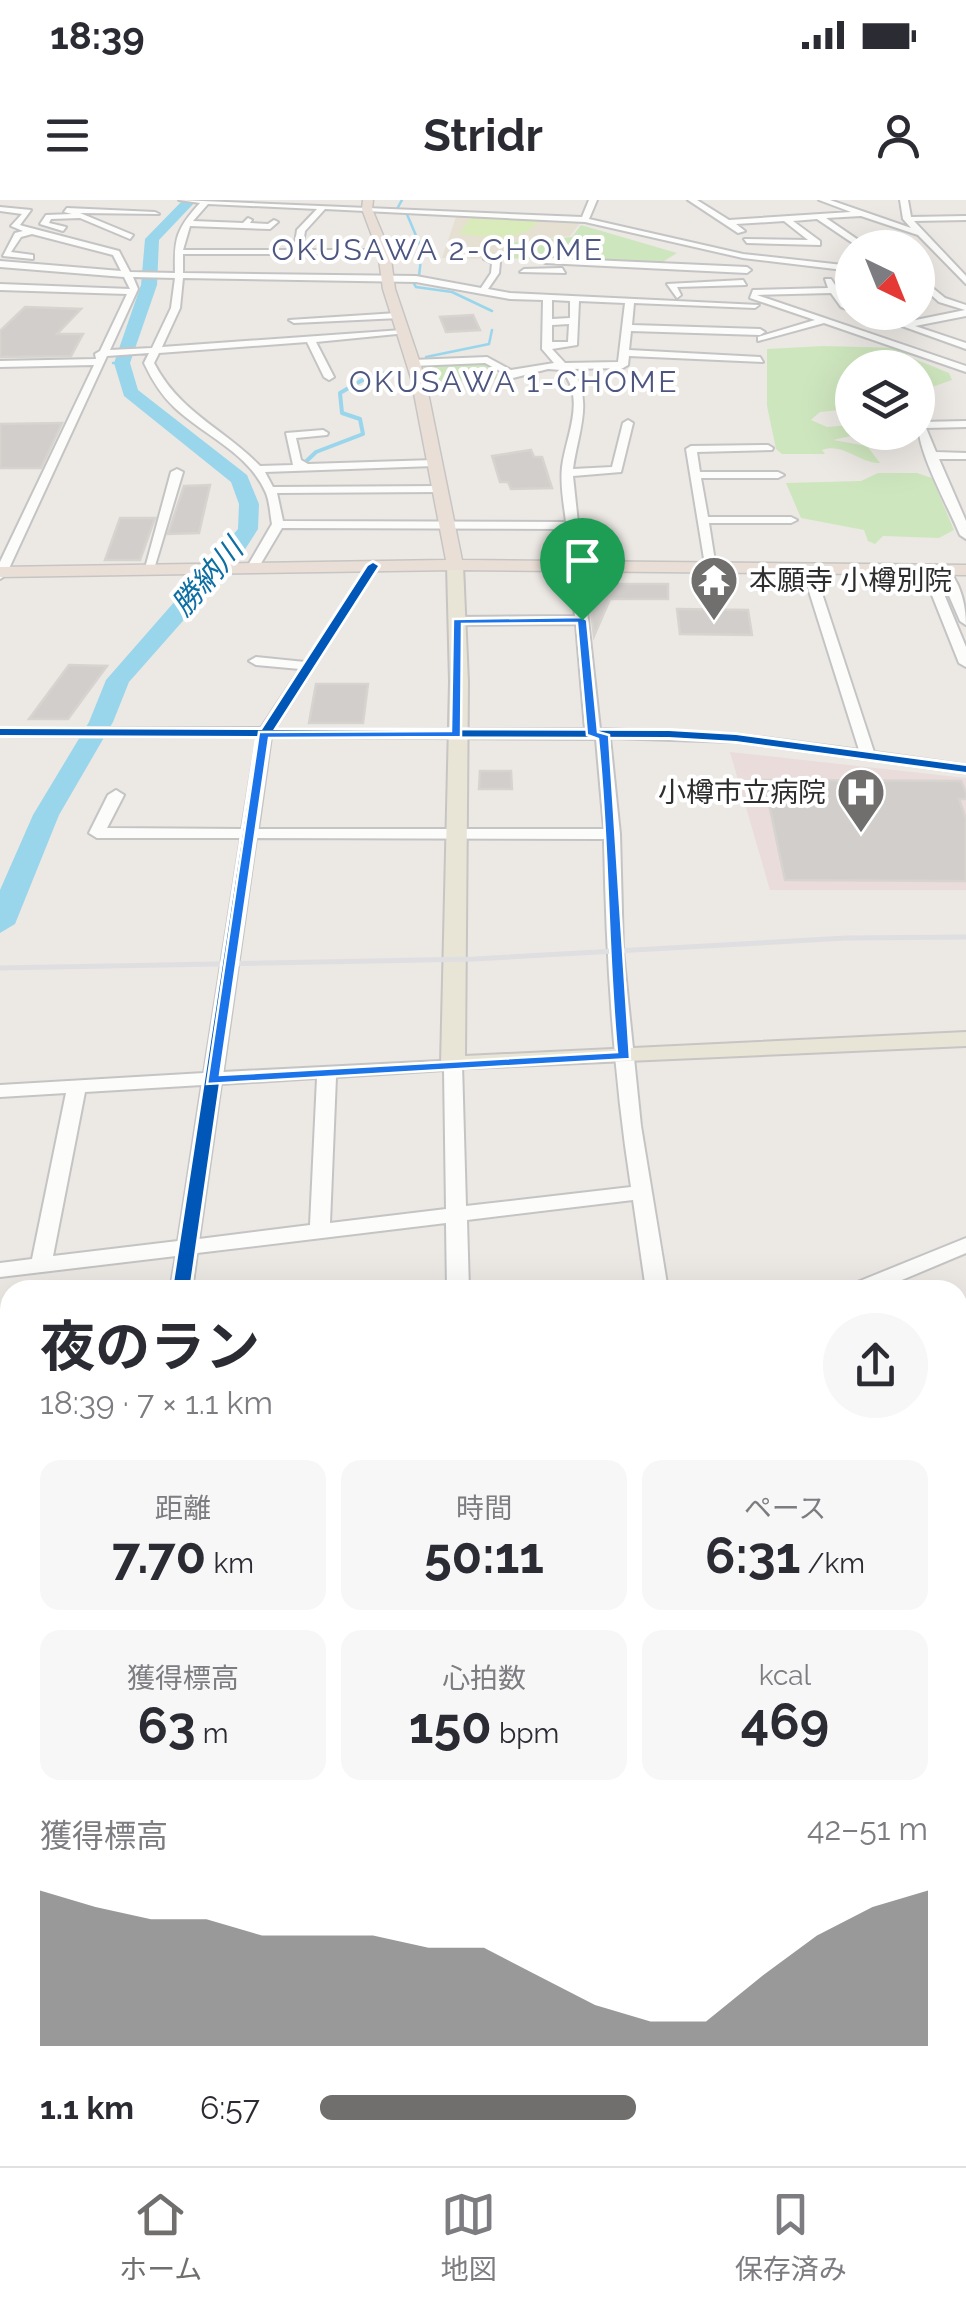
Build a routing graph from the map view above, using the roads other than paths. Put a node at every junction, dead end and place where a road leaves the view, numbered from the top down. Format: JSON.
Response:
{"nodes":[{"id":1,"x":110,"y":200,"type":"edge"},
{"id":2,"x":169,"y":200,"type":"edge"},
{"id":3,"x":182,"y":200,"type":"edge"},
{"id":4,"x":504,"y":200,"type":"edge"},
{"id":5,"x":529,"y":200,"type":"edge"},
{"id":6,"x":593,"y":200,"type":"edge"},
{"id":7,"x":692,"y":200,"type":"edge"},
{"id":8,"x":823,"y":200,"type":"edge"},
{"id":9,"x":904,"y":200,"type":"edge"},
{"id":10,"x":198,"y":201,"type":"edge"},
{"id":11,"x":207,"y":201,"type":"edge"},
{"id":12,"x":66,"y":205,"type":"edge"},
{"id":13,"x":367,"y":205,"type":"edge"},
{"id":14,"x":322,"y":207,"type":"junction"},
{"id":15,"x":560,"y":208,"type":"dead end"},
{"id":16,"x":0,"y":209,"type":"edge"},
{"id":17,"x":93,"y":210,"type":"junction"},
{"id":18,"x":155,"y":214,"type":"junction"},
{"id":19,"x":493,"y":214,"type":"junction"},
{"id":20,"x":860,"y":214,"type":"junction"},
{"id":21,"x":517,"y":215,"type":"junction"},
{"id":22,"x":81,"y":216,"type":"junction"},
{"id":23,"x":820,"y":216,"type":"junction"},
{"id":24,"x":552,"y":218,"type":"junction"},
{"id":25,"x":966,"y":218,"type":"edge"},
{"id":26,"x":20,"y":219,"type":"junction"},
{"id":27,"x":786,"y":219,"type":"junction"},
{"id":28,"x":907,"y":219,"type":"junction"},
{"id":29,"x":585,"y":220,"type":"junction"},
{"id":30,"x":274,"y":222,"type":"dead end"},
{"id":31,"x":732,"y":222,"type":"junction"},
{"id":32,"x":185,"y":223,"type":"junction"},
{"id":33,"x":3,"y":224,"type":"edge"},
{"id":34,"x":147,"y":224,"type":"dead end"},
{"id":35,"x":840,"y":230,"type":"edge"},
{"id":36,"x":911,"y":230,"type":"edge"},
{"id":37,"x":917,"y":230,"type":"edge"},
{"id":38,"x":32,"y":232,"type":"junction"},
{"id":39,"x":131,"y":238,"type":"junction"},
{"id":40,"x":258,"y":239,"type":"dead end"},
{"id":41,"x":298,"y":239,"type":"junction"},
{"id":42,"x":314,"y":239,"type":"dead end"},
{"id":43,"x":363,"y":239,"type":"dead end"},
{"id":44,"x":180,"y":240,"type":"junction"},
{"id":45,"x":200,"y":240,"type":"dead end"},
{"id":46,"x":70,"y":241,"type":"junction"},
{"id":47,"x":748,"y":241,"type":"junction"},
{"id":48,"x":702,"y":248,"type":"junction"},
{"id":49,"x":935,"y":248,"type":"edge"},
{"id":50,"x":36,"y":252,"type":"junction"},
{"id":51,"x":176,"y":252,"type":"junction"},
{"id":52,"x":298,"y":252,"type":"junction"},
{"id":53,"x":744,"y":256,"type":"junction"},
{"id":54,"x":117,"y":258,"type":"junction"},
{"id":55,"x":488,"y":258,"type":"dead end"},
{"id":56,"x":74,"y":260,"type":"junction"},
{"id":57,"x":385,"y":260,"type":"junction"},
{"id":58,"x":548,"y":261,"type":"dead end"},
{"id":59,"x":671,"y":263,"type":"junction"},
{"id":60,"x":0,"y":264,"type":"edge"},
{"id":61,"x":273,"y":264,"type":"dead end"},
{"id":62,"x":817,"y":264,"type":"junction"},
{"id":63,"x":306,"y":265,"type":"junction"},
{"id":64,"x":348,"y":266,"type":"junction"},
{"id":65,"x":835,"y":266,"type":"edge"},
{"id":66,"x":15,"y":269,"type":"junction"},
{"id":67,"x":59,"y":270,"type":"junction"},
{"id":68,"x":747,"y":270,"type":"dead end"},
{"id":69,"x":612,"y":271,"type":"dead end"},
{"id":70,"x":0,"y":272,"type":"edge"},
{"id":71,"x":130,"y":275,"type":"junction"},
{"id":72,"x":171,"y":275,"type":"junction"},
{"id":73,"x":300,"y":278,"type":"junction"},
{"id":74,"x":347,"y":278,"type":"junction"},
{"id":75,"x":964,"y":278,"type":"edge"},
{"id":76,"x":522,"y":284,"type":"junction"},
{"id":77,"x":550,"y":284,"type":"dead end"},
{"id":78,"x":564,"y":284,"type":"dead end"},
{"id":79,"x":581,"y":285,"type":"dead end"},
{"id":80,"x":616,"y":285,"type":"dead end"},
{"id":81,"x":486,"y":287,"type":"junction"},
{"id":82,"x":2,"y":290,"type":"edge"},
{"id":83,"x":834,"y":290,"type":"joint"},
{"id":84,"x":752,"y":294,"type":"junction"},
{"id":85,"x":935,"y":294,"type":"edge"},
{"id":86,"x":132,"y":295,"type":"junction"},
{"id":87,"x":520,"y":296,"type":"junction"},
{"id":88,"x":548,"y":296,"type":"junction"},
{"id":89,"x":575,"y":297,"type":"junction"},
{"id":90,"x":630,"y":300,"type":"junction"},
{"id":91,"x":654,"y":301,"type":"junction"},
{"id":92,"x":966,"y":311,"type":"edge"},
{"id":93,"x":397,"y":316,"type":"junction"},
{"id":94,"x":935,"y":319,"type":"edge"},
{"id":95,"x":294,"y":320,"type":"dead end"},
{"id":96,"x":824,"y":320,"type":"junction"},
{"id":97,"x":935,"y":321,"type":"edge"},
{"id":98,"x":574,"y":328,"type":"junction"},
{"id":99,"x":627,"y":328,"type":"junction"},
{"id":100,"x":694,"y":330,"type":"junction"},
{"id":101,"x":919,"y":330,"type":"edge"},
{"id":102,"x":966,"y":330,"type":"edge"},
{"id":103,"x":722,"y":331,"type":"junction"},
{"id":104,"x":548,"y":333,"type":"junction"},
{"id":105,"x":402,"y":334,"type":"junction"},
{"id":106,"x":310,"y":340,"type":"junction"},
{"id":107,"x":966,"y":346,"type":"edge"},
{"id":108,"x":148,"y":354,"type":"junction"},
{"id":109,"x":624,"y":354,"type":"junction"},
{"id":110,"x":101,"y":356,"type":"junction"},
{"id":111,"x":689,"y":356,"type":"junction"},
{"id":112,"x":720,"y":358,"type":"junction"},
{"id":113,"x":760,"y":360,"type":"dead end"},
{"id":114,"x":413,"y":363,"type":"junction"},
{"id":115,"x":0,"y":364,"type":"edge"},
{"id":116,"x":563,"y":366,"type":"junction"},
{"id":117,"x":966,"y":369,"type":"edge"},
{"id":118,"x":329,"y":377,"type":"dead end"},
{"id":119,"x":628,"y":423,"type":"dead end"},
{"id":120,"x":966,"y":424,"type":"edge"},
{"id":121,"x":323,"y":433,"type":"dead end"},
{"id":122,"x":768,"y":448,"type":"dead end"},
{"id":123,"x":929,"y":455,"type":"junction"},
{"id":124,"x":966,"y":456,"type":"edge"},
{"id":125,"x":434,"y":463,"type":"junction"},
{"id":126,"x":305,"y":467,"type":"junction"},
{"id":127,"x":260,"y":469,"type":"junction"},
{"id":128,"x":177,"y":472,"type":"dead end"},
{"id":129,"x":567,"y":474,"type":"junction"},
{"id":130,"x":696,"y":475,"type":"junction"},
{"id":131,"x":778,"y":475,"type":"dead end"},
{"id":132,"x":440,"y":489,"type":"junction"},
{"id":133,"x":272,"y":490,"type":"junction"},
{"id":134,"x":945,"y":491,"type":"junction"},
{"id":135,"x":966,"y":492,"type":"edge"},
{"id":136,"x":704,"y":520,"type":"junction"},
{"id":137,"x":791,"y":520,"type":"dead end"},
{"id":138,"x":446,"y":522,"type":"junction"},
{"id":139,"x":278,"y":524,"type":"junction"},
{"id":140,"x":575,"y":526,"type":"junction"},
{"id":141,"x":965,"y":531,"type":"edge"},
{"id":142,"x":455,"y":565,"type":"junction"},
{"id":143,"x":373,"y":566,"type":"junction"},
{"id":144,"x":253,"y":567,"type":"junction"},
{"id":145,"x":577,"y":567,"type":"junction"},
{"id":146,"x":710,"y":568,"type":"junction"},
{"id":147,"x":148,"y":569,"type":"junction"},
{"id":148,"x":808,"y":569,"type":"junction"},
{"id":149,"x":936,"y":570,"type":"junction"},
{"id":150,"x":966,"y":570,"type":"edge"},
{"id":151,"x":0,"y":572,"type":"edge"},
{"id":152,"x":966,"y":619,"type":"edge"},
{"id":153,"x":582,"y":620,"type":"junction"},
{"id":154,"x":456,"y":621,"type":"junction"},
{"id":155,"x":256,"y":661,"type":"dead end"},
{"id":156,"x":966,"y":663,"type":"edge"},
{"id":157,"x":308,"y":666,"type":"junction"},
{"id":158,"x":0,"y":732,"type":"edge"},
{"id":159,"x":457,"y":734,"type":"junction"},
{"id":160,"x":264,"y":735,"type":"junction"},
{"id":161,"x":598,"y":735,"type":"junction"},
{"id":162,"x":868,"y":755,"type":"junction"},
{"id":163,"x":966,"y":769,"type":"edge"},
{"id":164,"x":116,"y":796,"type":"dead end"},
{"id":165,"x":455,"y":834,"type":"junction"},
{"id":166,"x":612,"y":834,"type":"junction"},
{"id":167,"x":250,"y":836,"type":"junction"},
{"id":168,"x":966,"y":1039,"type":"edge"},
{"id":169,"x":624,"y":1056,"type":"junction"},
{"id":170,"x":452,"y":1064,"type":"junction"},
{"id":171,"x":328,"y":1073,"type":"junction"},
{"id":172,"x":212,"y":1081,"type":"junction"},
{"id":173,"x":76,"y":1086,"type":"junction"},
{"id":174,"x":0,"y":1092,"type":"edge"},
{"id":175,"x":643,"y":1192,"type":"junction"},
{"id":176,"x":458,"y":1213,"type":"junction"},
{"id":177,"x":320,"y":1228,"type":"junction"},
{"id":178,"x":189,"y":1245,"type":"junction"},
{"id":179,"x":966,"y":1245,"type":"edge"},
{"id":180,"x":41,"y":1266,"type":"junction"},
{"id":181,"x":0,"y":1270,"type":"edge"},
{"id":182,"x":183,"y":1280,"type":"edge"},
{"id":183,"x":458,"y":1280,"type":"edge"},
{"id":184,"x":655,"y":1280,"type":"edge"},
{"id":185,"x":882,"y":1280,"type":"edge"}],
"edges":[{"from":1,"to":17,"type":"street"},
{"from":2,"to":18,"type":"street"},
{"from":3,"to":10,"type":"street"},
{"from":4,"to":19,"type":"street"},
{"from":5,"to":21,"type":"street"},
{"from":6,"to":29,"type":"street"},
{"from":7,"to":31,"type":"street"},
{"from":8,"to":20,"type":"street"},
{"from":9,"to":28,"type":"street"},
{"from":10,"to":11,"type":"street"},
{"from":11,"to":14,"type":"street"},
{"from":11,"to":32,"type":"street"},
{"from":12,"to":17,"type":"street"},
{"from":12,"to":22,"type":"street"},
{"from":13,"to":14,"type":"street"},
{"from":13,"to":19,"type":"street"},
{"from":13,"to":57,"type":"highway"},
{"from":14,"to":41,"type":"street"},
{"from":15,"to":24,"type":"street"},
{"from":16,"to":26,"type":"street"},
{"from":17,"to":18,"type":"street"},
{"from":18,"to":34,"type":"street"},
{"from":19,"to":21,"type":"street"},
{"from":20,"to":23,"type":"street"},
{"from":20,"to":36,"type":"street"},
{"from":21,"to":24,"type":"street"},
{"from":22,"to":39,"type":"street"},
{"from":22,"to":39,"type":"street"},
{"from":23,"to":27,"type":"street"},
{"from":23,"to":35,"type":"street"},
{"from":24,"to":29,"type":"street"},
{"from":25,"to":28,"type":"street"},
{"from":26,"to":33,"type":"street"},
{"from":26,"to":38,"type":"street"},
{"from":27,"to":31,"type":"street"},
{"from":27,"to":47,"type":"street"},
{"from":28,"to":37,"type":"street"},
{"from":29,"to":48,"type":"street"},
{"from":30,"to":32,"type":"street"},
{"from":31,"to":47,"type":"street"},
{"from":32,"to":44,"type":"street"},
{"from":38,"to":46,"type":"street"},
{"from":38,"to":50,"type":"street"},
{"from":39,"to":54,"type":"street"},
{"from":40,"to":41,"type":"street"},
{"from":41,"to":42,"type":"street"},
{"from":41,"to":52,"type":"street"},
{"from":43,"to":57,"type":"street"},
{"from":44,"to":45,"type":"street"},
{"from":44,"to":51,"type":"street"},
{"from":46,"to":50,"type":"street"},
{"from":46,"to":54,"type":"street"},
{"from":47,"to":53,"type":"street"},
{"from":48,"to":53,"type":"street"},
{"from":48,"to":59,"type":"street"},
{"from":49,"to":75,"type":"street"},
{"from":50,"to":56,"type":"street"},
{"from":50,"to":66,"type":"street"},
{"from":51,"to":52,"type":"street"},
{"from":51,"to":72,"type":"street"},
{"from":52,"to":57,"type":"street"},
{"from":53,"to":62,"type":"street"},
{"from":54,"to":56,"type":"street"},
{"from":54,"to":71,"type":"street"},
{"from":55,"to":81,"type":"street"},
{"from":56,"to":67,"type":"street"},
{"from":57,"to":64,"type":"street"},
{"from":57,"to":74,"type":"street"},
{"from":57,"to":81,"type":"street"},
{"from":57,"to":93,"type":"highway"},
{"from":58,"to":59,"type":"street"},
{"from":59,"to":68,"type":"street"},
{"from":59,"to":84,"type":"street"},
{"from":60,"to":66,"type":"street"},
{"from":61,"to":63,"type":"street"},
{"from":62,"to":65,"type":"street"},
{"from":62,"to":83,"type":"street"},
{"from":63,"to":64,"type":"street"},
{"from":63,"to":73,"type":"street"},
{"from":64,"to":74,"type":"street"},
{"from":66,"to":67,"type":"street"},
{"from":66,"to":70,"type":"street"},
{"from":66,"to":82,"type":"street"},
{"from":67,"to":71,"type":"street"},
{"from":69,"to":76,"type":"street"},
{"from":71,"to":72,"type":"street"},
{"from":71,"to":86,"type":"street"},
{"from":72,"to":73,"type":"street"},
{"from":72,"to":108,"type":"street"},
{"from":73,"to":74,"type":"street"},
{"from":76,"to":77,"type":"street"},
{"from":76,"to":81,"type":"street"},
{"from":76,"to":87,"type":"street"},
{"from":78,"to":79,"type":"street"},
{"from":80,"to":91,"type":"street"},
{"from":81,"to":87,"type":"street"},
{"from":82,"to":86,"type":"street"},
{"from":83,"to":84,"type":"street"},
{"from":84,"to":91,"type":"street"},
{"from":84,"to":96,"type":"street"},
{"from":85,"to":92,"type":"street"},
{"from":86,"to":110,"type":"street"},
{"from":87,"to":88,"type":"street"},
{"from":88,"to":89,"type":"street"},
{"from":88,"to":104,"type":"street"},
{"from":89,"to":90,"type":"street"},
{"from":89,"to":98,"type":"street"},
{"from":90,"to":91,"type":"street"},
{"from":90,"to":99,"type":"street"},
{"from":92,"to":94,"type":"street"},
{"from":93,"to":95,"type":"street"},
{"from":93,"to":105,"type":"highway"},
{"from":96,"to":103,"type":"street"},
{"from":96,"to":117,"type":"street"},
{"from":97,"to":102,"type":"street"},
{"from":98,"to":104,"type":"street"},
{"from":98,"to":104,"type":"street"},
{"from":99,"to":100,"type":"street"},
{"from":99,"to":109,"type":"street"},
{"from":100,"to":103,"type":"street"},
{"from":100,"to":111,"type":"street"},
{"from":101,"to":107,"type":"street"},
{"from":103,"to":112,"type":"street"},
{"from":104,"to":116,"type":"street"},
{"from":105,"to":106,"type":"street"},
{"from":105,"to":114,"type":"highway"},
{"from":106,"to":108,"type":"street"},
{"from":106,"to":118,"type":"street"},
{"from":108,"to":110,"type":"street"},
{"from":108,"to":127,"type":"street"},
{"from":109,"to":111,"type":"street"},
{"from":109,"to":116,"type":"street"},
{"from":110,"to":115,"type":"street"},
{"from":110,"to":151,"type":"street"},
{"from":111,"to":112,"type":"street"},
{"from":112,"to":113,"type":"street"},
{"from":114,"to":116,"type":"street"},
{"from":114,"to":125,"type":"highway"},
{"from":116,"to":129,"type":"street"},
{"from":119,"to":129,"type":"street"},
{"from":120,"to":123,"type":"street"},
{"from":121,"to":126,"type":"street"},
{"from":122,"to":130,"type":"street"},
{"from":123,"to":124,"type":"street"},
{"from":123,"to":134,"type":"street"},
{"from":125,"to":126,"type":"street"},
{"from":125,"to":132,"type":"highway"},
{"from":126,"to":127,"type":"street"},
{"from":127,"to":133,"type":"street"},
{"from":128,"to":147,"type":"street"},
{"from":129,"to":140,"type":"street"},
{"from":130,"to":131,"type":"street"},
{"from":130,"to":136,"type":"street"},
{"from":132,"to":133,"type":"street"},
{"from":132,"to":138,"type":"highway"},
{"from":133,"to":139,"type":"street"},
{"from":134,"to":135,"type":"street"},
{"from":134,"to":141,"type":"street"},
{"from":136,"to":137,"type":"street"},
{"from":136,"to":146,"type":"street"},
{"from":138,"to":139,"type":"street"},
{"from":138,"to":140,"type":"street"},
{"from":138,"to":142,"type":"highway"},
{"from":139,"to":144,"type":"street"},
{"from":140,"to":145,"type":"street"},
{"from":142,"to":143,"type":"highway"},
{"from":142,"to":145,"type":"highway"},
{"from":142,"to":154,"type":"main road"},
{"from":143,"to":144,"type":"highway"},
{"from":143,"to":157,"type":"street"},
{"from":144,"to":147,"type":"highway"},
{"from":145,"to":146,"type":"highway"},
{"from":145,"to":153,"type":"street"},
{"from":146,"to":148,"type":"highway"},
{"from":147,"to":151,"type":"highway"},
{"from":148,"to":149,"type":"highway"},
{"from":148,"to":162,"type":"street"},
{"from":149,"to":150,"type":"highway"},
{"from":149,"to":152,"type":"street"},
{"from":149,"to":156,"type":"street"},
{"from":153,"to":154,"type":"street"},
{"from":153,"to":161,"type":"street"},
{"from":154,"to":159,"type":"main road"},
{"from":155,"to":157,"type":"street"},
{"from":157,"to":160,"type":"street"},
{"from":158,"to":160,"type":"street"},
{"from":159,"to":160,"type":"street"},
{"from":159,"to":161,"type":"street"},
{"from":159,"to":165,"type":"main road"},
{"from":160,"to":167,"type":"street"},
{"from":161,"to":162,"type":"street"},
{"from":161,"to":166,"type":"street"},
{"from":162,"to":163,"type":"street"},
{"from":164,"to":167,"type":"street"},
{"from":165,"to":166,"type":"street"},
{"from":165,"to":167,"type":"street"},
{"from":165,"to":170,"type":"main road"},
{"from":166,"to":169,"type":"street"},
{"from":167,"to":172,"type":"street"},
{"from":168,"to":169,"type":"main road"},
{"from":169,"to":170,"type":"main road"},
{"from":169,"to":175,"type":"street"},
{"from":170,"to":171,"type":"street"},
{"from":170,"to":176,"type":"street"},
{"from":171,"to":172,"type":"street"},
{"from":171,"to":177,"type":"street"},
{"from":172,"to":173,"type":"street"},
{"from":172,"to":178,"type":"street"},
{"from":173,"to":174,"type":"street"},
{"from":173,"to":180,"type":"street"},
{"from":175,"to":176,"type":"street"},
{"from":175,"to":184,"type":"street"},
{"from":176,"to":177,"type":"street"},
{"from":176,"to":183,"type":"street"},
{"from":177,"to":178,"type":"street"},
{"from":178,"to":180,"type":"street"},
{"from":178,"to":182,"type":"street"},
{"from":179,"to":185,"type":"street"},
{"from":180,"to":181,"type":"street"}]}
